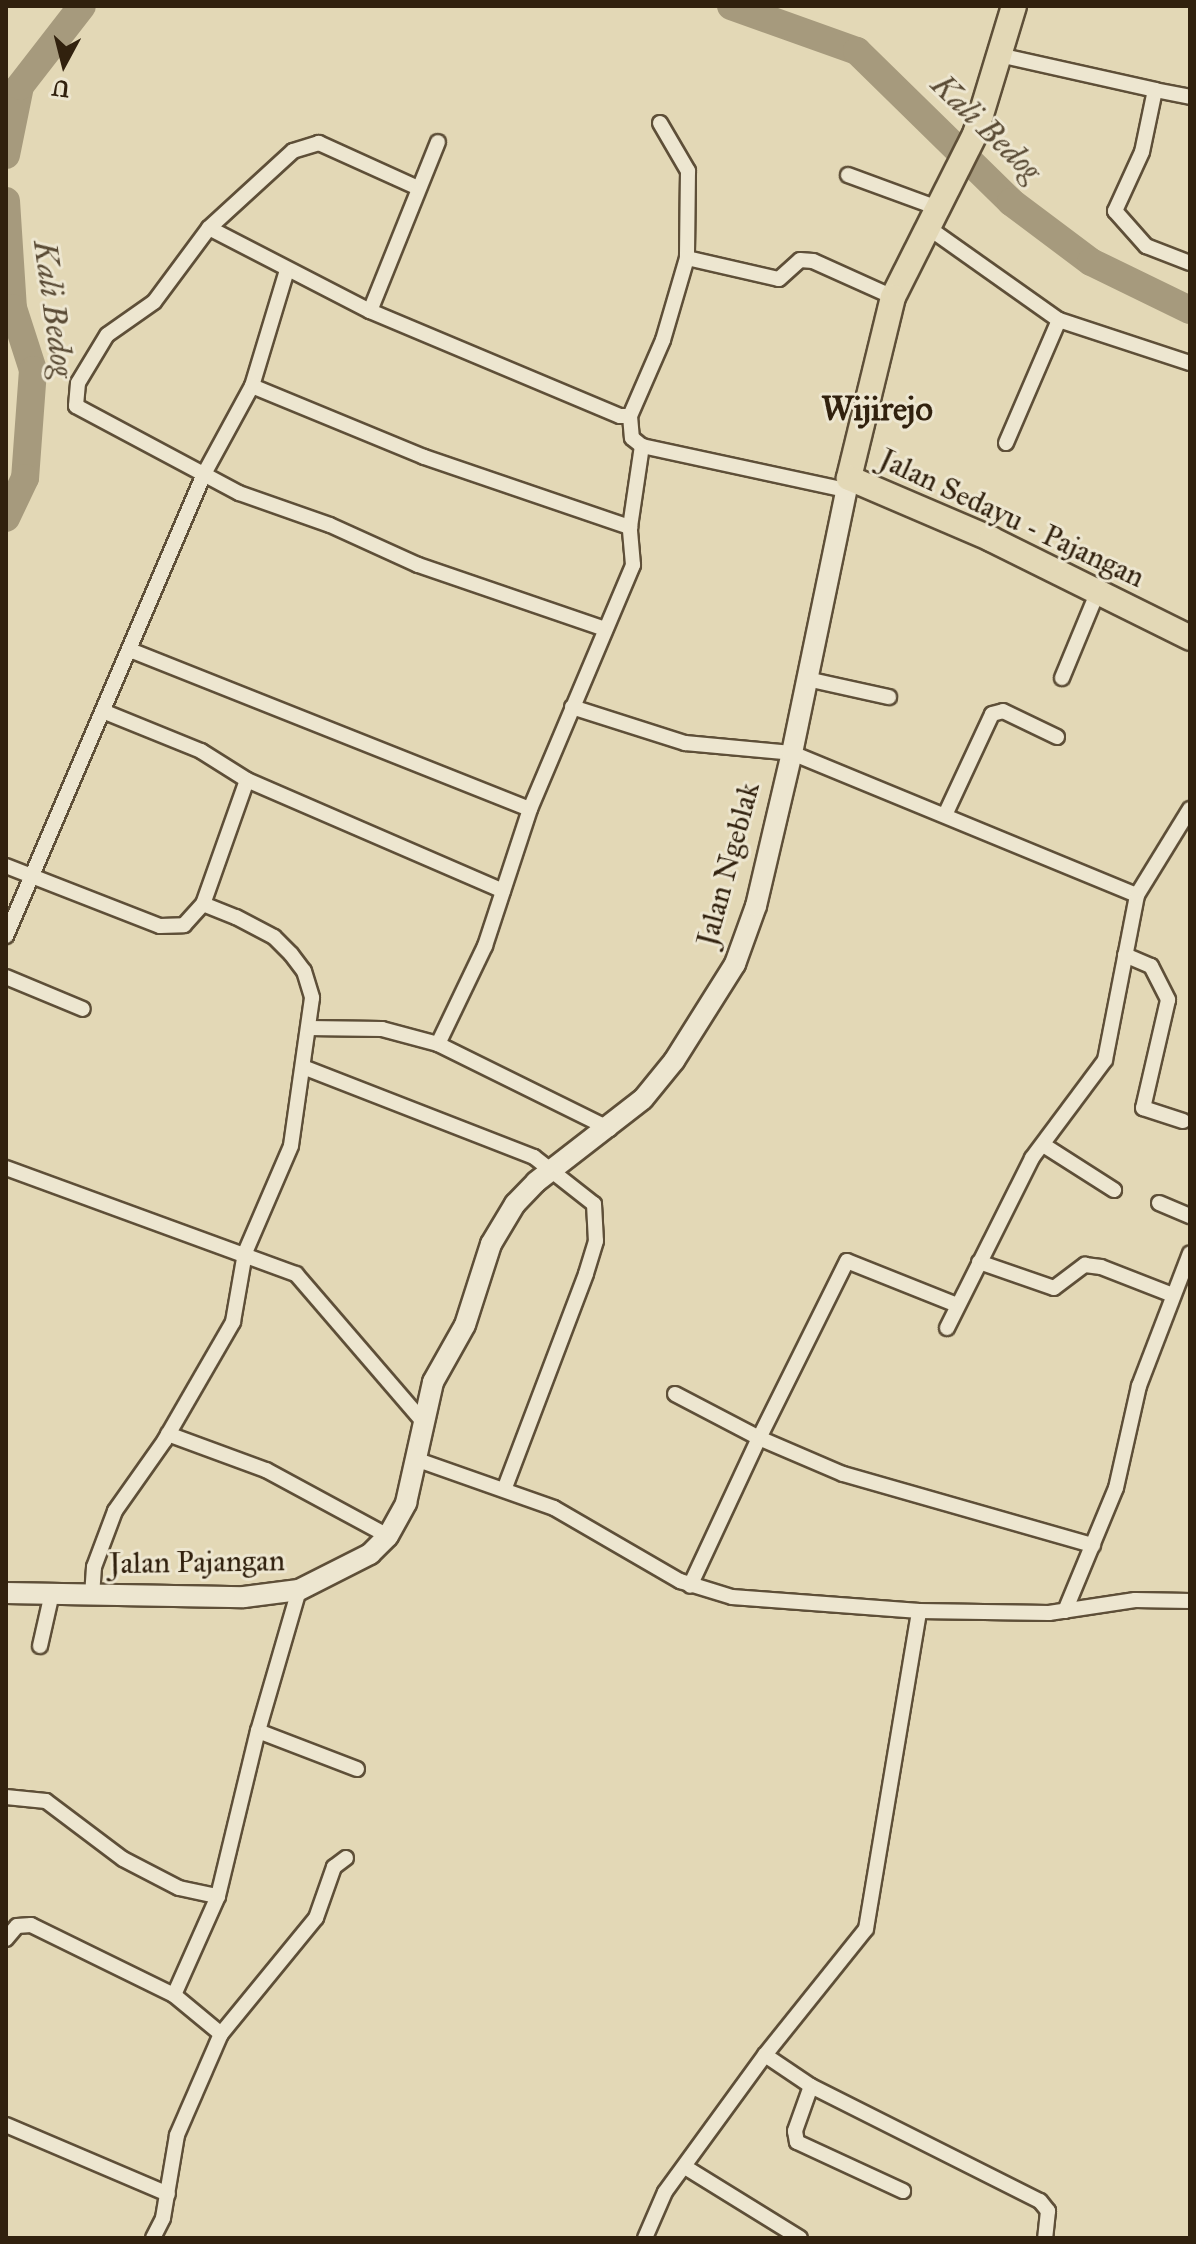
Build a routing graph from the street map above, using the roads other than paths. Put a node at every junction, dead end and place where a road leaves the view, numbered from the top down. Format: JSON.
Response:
{"nodes":[{"id":1,"x":1014,"y":6,"type":"edge"},
{"id":2,"x":999,"y":55,"type":"junction"},
{"id":3,"x":1155,"y":90,"type":"junction"},
{"id":4,"x":1190,"y":97,"type":"edge"},
{"id":5,"x":660,"y":123,"type":"dead end"},
{"id":6,"x":438,"y":142,"type":"dead end"},
{"id":7,"x":848,"y":175,"type":"dead end"},
{"id":8,"x":416,"y":187,"type":"junction"},
{"id":9,"x":934,"y":210,"type":"junction"},
{"id":10,"x":209,"y":228,"type":"junction"},
{"id":11,"x":687,"y":258,"type":"junction"},
{"id":12,"x":1190,"y":263,"type":"edge"},
{"id":13,"x":287,"y":270,"type":"junction"},
{"id":14,"x":893,"y":297,"type":"junction"},
{"id":15,"x":370,"y":311,"type":"junction"},
{"id":16,"x":1059,"y":320,"type":"junction"},
{"id":17,"x":1190,"y":363,"type":"edge"},
{"id":18,"x":252,"y":386,"type":"junction"},
{"id":19,"x":630,"y":416,"type":"junction"},
{"id":20,"x":1006,"y":443,"type":"dead end"},
{"id":21,"x":642,"y":446,"type":"junction"},
{"id":22,"x":204,"y":474,"type":"junction"},
{"id":23,"x":847,"y":484,"type":"junction"},
{"id":24,"x":630,"y":527,"type":"junction"},
{"id":25,"x":1098,"y":591,"type":"junction"},
{"id":26,"x":605,"y":629,"type":"junction"},
{"id":27,"x":1190,"y":638,"type":"edge"},
{"id":28,"x":130,"y":650,"type":"junction"},
{"id":29,"x":1062,"y":678,"type":"dead end"},
{"id":30,"x":807,"y":679,"type":"junction"},
{"id":31,"x":889,"y":697,"type":"dead end"},
{"id":32,"x":572,"y":707,"type":"junction"},
{"id":33,"x":105,"y":712,"type":"junction"},
{"id":34,"x":1057,"y":737,"type":"dead end"},
{"id":35,"x":792,"y":753,"type":"junction"},
{"id":36,"x":247,"y":780,"type":"junction"},
{"id":37,"x":530,"y":809,"type":"junction"},
{"id":38,"x":1190,"y":809,"type":"edge"},
{"id":39,"x":945,"y":815,"type":"junction"},
{"id":40,"x":6,"y":866,"type":"edge"},
{"id":41,"x":31,"y":875,"type":"junction"},
{"id":42,"x":503,"y":891,"type":"junction"},
{"id":43,"x":1137,"y":895,"type":"junction"},
{"id":44,"x":203,"y":904,"type":"junction"},
{"id":45,"x":6,"y":936,"type":"edge"},
{"id":46,"x":1125,"y":955,"type":"junction"},
{"id":47,"x":6,"y":977,"type":"edge"},
{"id":48,"x":83,"y":1009,"type":"dead end"},
{"id":49,"x":308,"y":1028,"type":"junction"},
{"id":50,"x":438,"y":1044,"type":"junction"},
{"id":51,"x":303,"y":1067,"type":"junction"},
{"id":52,"x":1183,"y":1121,"type":"dead end"},
{"id":53,"x":610,"y":1129,"type":"junction"},
{"id":54,"x":1045,"y":1146,"type":"junction"},
{"id":55,"x":6,"y":1168,"type":"edge"},
{"id":56,"x":548,"y":1173,"type":"junction"},
{"id":57,"x":1114,"y":1190,"type":"dead end"},
{"id":58,"x":1159,"y":1203,"type":"dead end"},
{"id":59,"x":1190,"y":1216,"type":"edge"},
{"id":60,"x":245,"y":1253,"type":"junction"},
{"id":61,"x":1190,"y":1253,"type":"edge"},
{"id":62,"x":979,"y":1262,"type":"junction"},
{"id":63,"x":1173,"y":1295,"type":"junction"},
{"id":64,"x":957,"y":1305,"type":"junction"},
{"id":65,"x":947,"y":1328,"type":"dead end"},
{"id":66,"x":675,"y":1394,"type":"dead end"},
{"id":67,"x":424,"y":1423,"type":"junction"},
{"id":68,"x":168,"y":1434,"type":"junction"},
{"id":69,"x":759,"y":1438,"type":"junction"},
{"id":70,"x":418,"y":1460,"type":"junction"},
{"id":71,"x":505,"y":1487,"type":"junction"},
{"id":72,"x":388,"y":1536,"type":"junction"},
{"id":73,"x":1093,"y":1545,"type":"junction"},
{"id":74,"x":690,"y":1586,"type":"junction"},
{"id":75,"x":299,"y":1590,"type":"junction"},
{"id":76,"x":6,"y":1593,"type":"edge"},
{"id":77,"x":52,"y":1593,"type":"junction"},
{"id":78,"x":92,"y":1593,"type":"junction"},
{"id":79,"x":1190,"y":1601,"type":"edge"},
{"id":80,"x":919,"y":1611,"type":"junction"},
{"id":81,"x":1065,"y":1611,"type":"junction"},
{"id":82,"x":40,"y":1646,"type":"dead end"},
{"id":83,"x":258,"y":1731,"type":"junction"},
{"id":84,"x":357,"y":1769,"type":"dead end"},
{"id":85,"x":6,"y":1797,"type":"edge"},
{"id":86,"x":346,"y":1858,"type":"dead end"},
{"id":87,"x":218,"y":1896,"type":"junction"},
{"id":88,"x":6,"y":1939,"type":"edge"},
{"id":89,"x":174,"y":1995,"type":"junction"},
{"id":90,"x":221,"y":2034,"type":"junction"},
{"id":91,"x":765,"y":2055,"type":"junction"},
{"id":92,"x":811,"y":2086,"type":"junction"},
{"id":93,"x":6,"y":2125,"type":"edge"},
{"id":94,"x":685,"y":2167,"type":"junction"},
{"id":95,"x":903,"y":2191,"type":"dead end"},
{"id":96,"x":168,"y":2194,"type":"junction"},
{"id":97,"x":156,"y":2237,"type":"edge"},
{"id":98,"x":645,"y":2238,"type":"edge"},
{"id":99,"x":800,"y":2238,"type":"edge"},
{"id":100,"x":1045,"y":2238,"type":"edge"}],
"edges":[{"from":1,"to":2,"type":"main road","name":"Jalan Ngeblak"},
{"from":2,"to":3,"type":"street"},
{"from":2,"to":9,"type":"main road","name":"Jalan Ngeblak"},
{"from":3,"to":4,"type":"street"},
{"from":3,"to":12,"type":"street"},
{"from":5,"to":11,"type":"street"},
{"from":6,"to":8,"type":"street"},
{"from":7,"to":9,"type":"street"},
{"from":8,"to":10,"type":"street"},
{"from":8,"to":15,"type":"street"},
{"from":9,"to":14,"type":"main road","name":"Jalan Ngeblak"},
{"from":9,"to":16,"type":"street"},
{"from":10,"to":13,"type":"street"},
{"from":10,"to":22,"type":"street"},
{"from":11,"to":14,"type":"street"},
{"from":11,"to":19,"type":"street"},
{"from":13,"to":15,"type":"street"},
{"from":13,"to":18,"type":"street"},
{"from":14,"to":23,"type":"main road","name":"Jalan Ngeblak"},
{"from":15,"to":19,"type":"street"},
{"from":16,"to":17,"type":"street"},
{"from":16,"to":20,"type":"street"},
{"from":18,"to":22,"type":"street"},
{"from":18,"to":24,"type":"street"},
{"from":19,"to":21,"type":"street"},
{"from":21,"to":23,"type":"street"},
{"from":21,"to":24,"type":"street"},
{"from":22,"to":26,"type":"street"},
{"from":22,"to":28,"type":"street"},
{"from":23,"to":25,"type":"main road","name":"Jalan Sedayu - Pajangan"},
{"from":23,"to":30,"type":"main road","name":"Jalan Ngeblak"},
{"from":24,"to":26,"type":"street"},
{"from":25,"to":27,"type":"main road","name":"Jalan Sedayu - Pajangan"},
{"from":25,"to":29,"type":"street"},
{"from":26,"to":32,"type":"street"},
{"from":28,"to":33,"type":"street"},
{"from":28,"to":37,"type":"street"},
{"from":30,"to":31,"type":"street"},
{"from":30,"to":35,"type":"main road","name":"Jalan Ngeblak"},
{"from":32,"to":35,"type":"street"},
{"from":32,"to":37,"type":"street"},
{"from":33,"to":36,"type":"street"},
{"from":33,"to":41,"type":"street"},
{"from":34,"to":39,"type":"street"},
{"from":35,"to":39,"type":"street"},
{"from":35,"to":53,"type":"main road","name":"Jalan Ngeblak"},
{"from":36,"to":42,"type":"street"},
{"from":36,"to":44,"type":"street"},
{"from":37,"to":42,"type":"street"},
{"from":38,"to":43,"type":"street"},
{"from":39,"to":43,"type":"street"},
{"from":40,"to":41,"type":"street"},
{"from":41,"to":44,"type":"street"},
{"from":41,"to":45,"type":"street"},
{"from":42,"to":50,"type":"street"},
{"from":43,"to":46,"type":"street"},
{"from":44,"to":49,"type":"street"},
{"from":46,"to":52,"type":"street"},
{"from":46,"to":54,"type":"street"},
{"from":47,"to":48,"type":"street"},
{"from":49,"to":50,"type":"street"},
{"from":49,"to":51,"type":"street"},
{"from":50,"to":53,"type":"street"},
{"from":51,"to":56,"type":"street"},
{"from":51,"to":60,"type":"street"},
{"from":53,"to":56,"type":"main road","name":"Jalan Ngeblak"},
{"from":54,"to":57,"type":"street"},
{"from":54,"to":62,"type":"street"},
{"from":55,"to":60,"type":"street"},
{"from":56,"to":67,"type":"main road","name":"Jalan Ngeblak"},
{"from":56,"to":71,"type":"street"},
{"from":58,"to":59,"type":"street"},
{"from":60,"to":67,"type":"street"},
{"from":60,"to":68,"type":"street"},
{"from":61,"to":63,"type":"street"},
{"from":62,"to":63,"type":"street"},
{"from":62,"to":64,"type":"street"},
{"from":63,"to":73,"type":"street"},
{"from":64,"to":65,"type":"street"},
{"from":64,"to":69,"type":"street"},
{"from":66,"to":69,"type":"street"},
{"from":67,"to":70,"type":"main road","name":"Jalan Ngeblak"},
{"from":68,"to":72,"type":"street"},
{"from":68,"to":78,"type":"street"},
{"from":69,"to":73,"type":"street"},
{"from":69,"to":74,"type":"street"},
{"from":70,"to":71,"type":"street"},
{"from":70,"to":72,"type":"main road","name":"Jalan Pajangan"},
{"from":71,"to":74,"type":"street"},
{"from":72,"to":75,"type":"main road","name":"Jalan Pajangan"},
{"from":73,"to":81,"type":"street"},
{"from":74,"to":80,"type":"street"},
{"from":75,"to":78,"type":"main road","name":"Jalan Pajangan"},
{"from":75,"to":83,"type":"street"},
{"from":76,"to":77,"type":"main road","name":"Jalan Pajangan"},
{"from":77,"to":78,"type":"main road","name":"Jalan Pajangan"},
{"from":77,"to":82,"type":"street"},
{"from":79,"to":81,"type":"street"},
{"from":80,"to":81,"type":"street"},
{"from":80,"to":91,"type":"street"},
{"from":83,"to":84,"type":"street"},
{"from":83,"to":87,"type":"street"},
{"from":85,"to":87,"type":"street"},
{"from":86,"to":90,"type":"street"},
{"from":87,"to":89,"type":"street"},
{"from":88,"to":89,"type":"street"},
{"from":89,"to":90,"type":"street"},
{"from":90,"to":96,"type":"street"},
{"from":91,"to":92,"type":"street"},
{"from":91,"to":94,"type":"street"},
{"from":92,"to":95,"type":"street"},
{"from":92,"to":100,"type":"street"},
{"from":93,"to":96,"type":"street"},
{"from":94,"to":98,"type":"street"},
{"from":94,"to":99,"type":"street"},
{"from":96,"to":97,"type":"street"}]}
